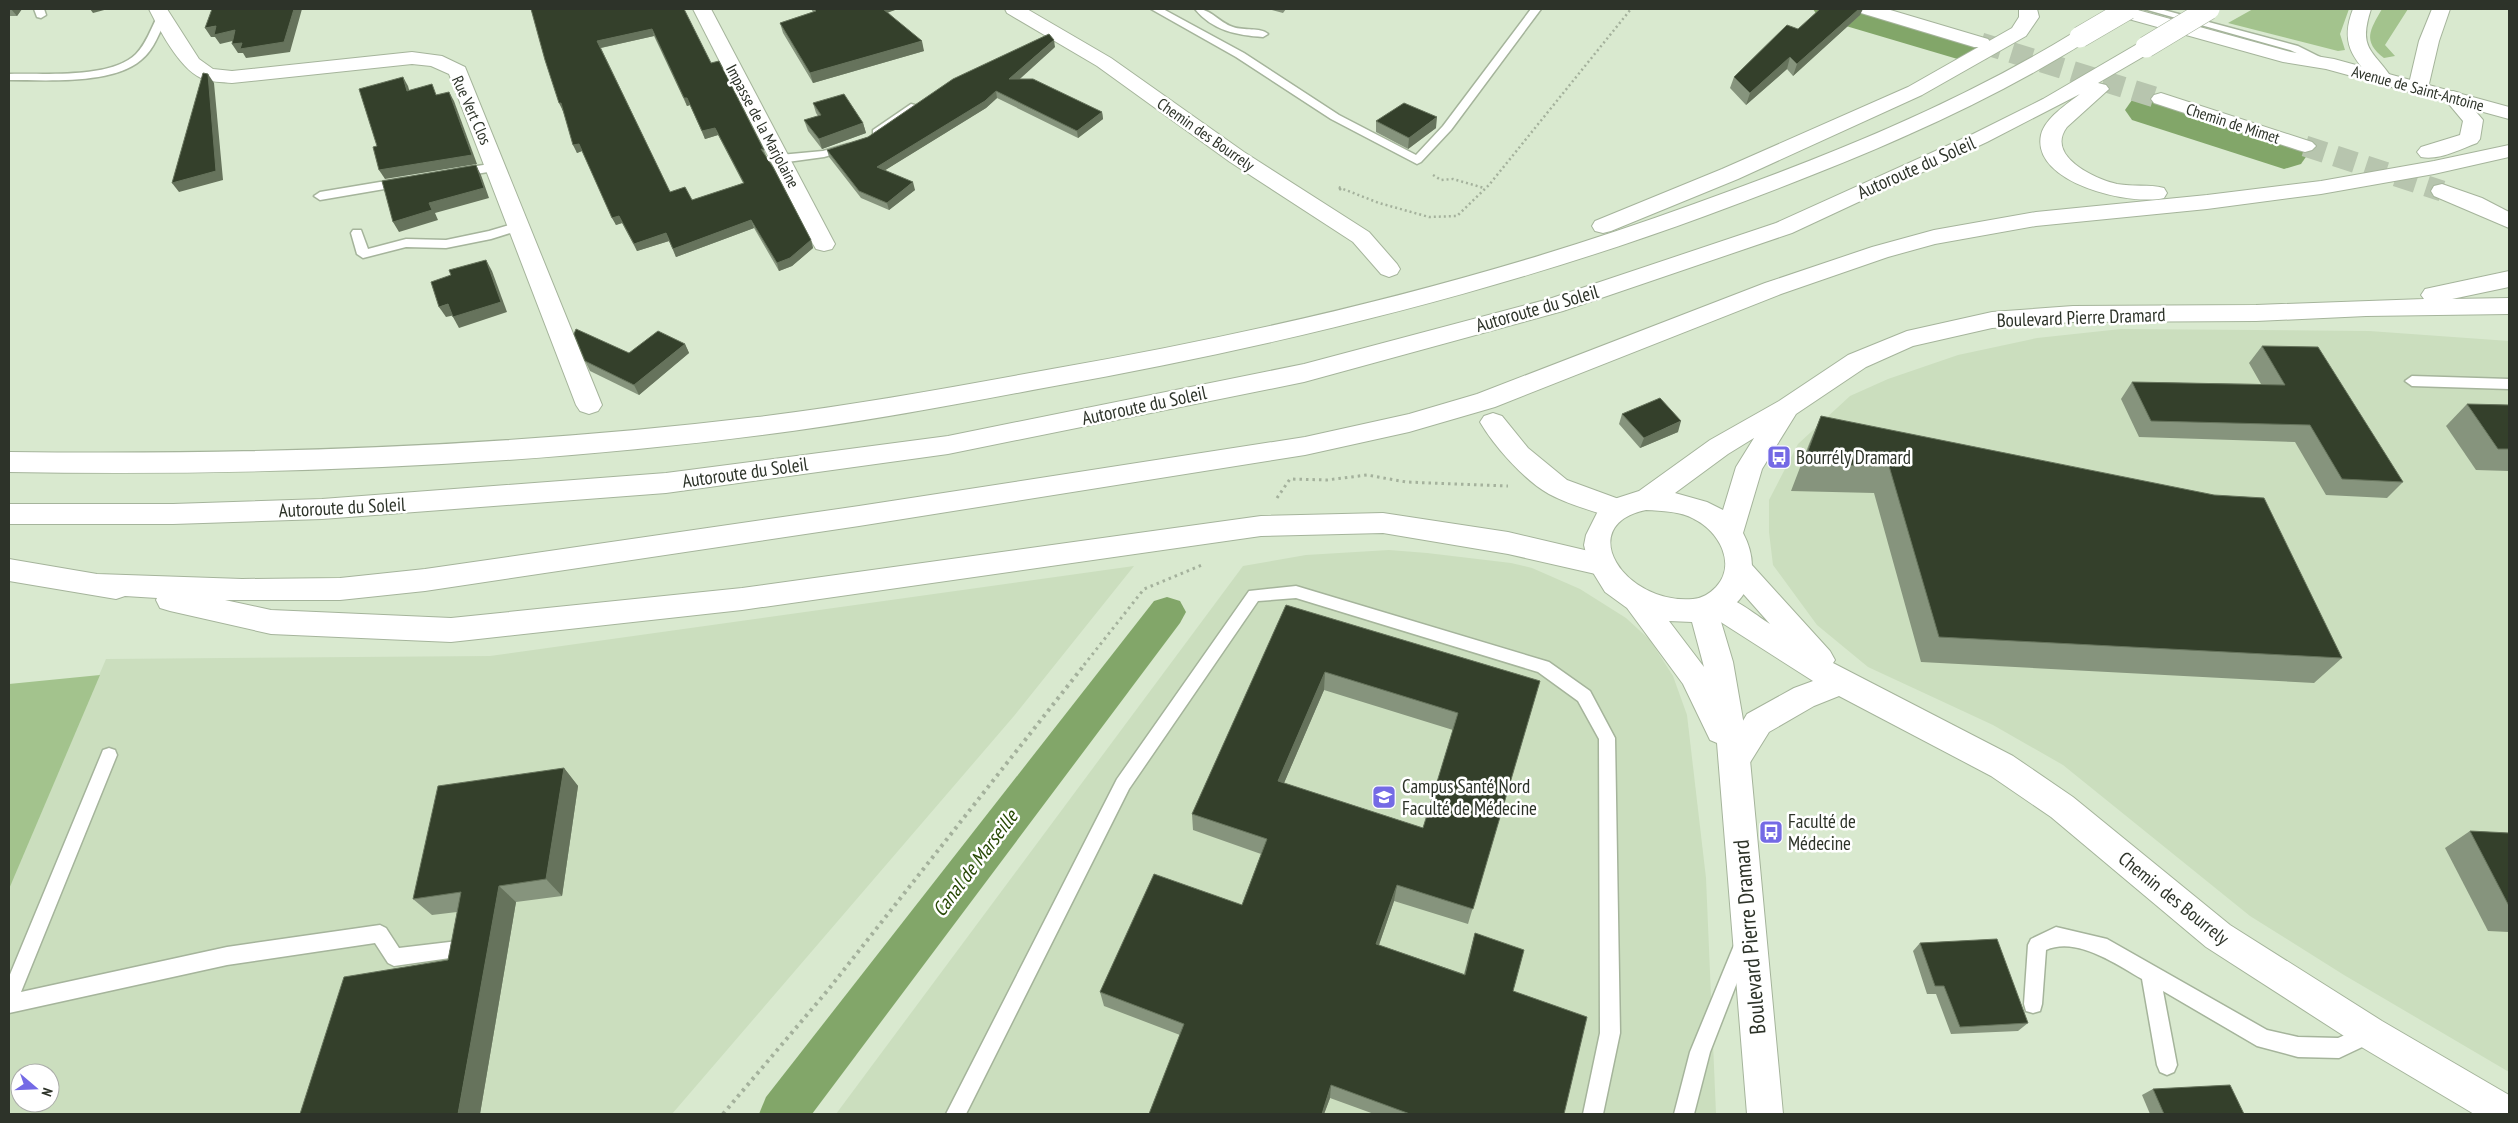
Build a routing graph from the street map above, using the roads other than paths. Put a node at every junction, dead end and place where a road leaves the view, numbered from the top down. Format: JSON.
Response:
{"nodes":[{"id":1,"x":702,"y":9,"type":"edge"},
{"id":2,"x":1014,"y":9,"type":"edge"},
{"id":3,"x":1156,"y":9,"type":"edge"},
{"id":4,"x":1200,"y":9,"type":"edge"},
{"id":5,"x":1536,"y":9,"type":"edge"},
{"id":6,"x":1868,"y":9,"type":"edge"},
{"id":7,"x":2028,"y":9,"type":"edge"},
{"id":8,"x":2114,"y":9,"type":"edge"},
{"id":9,"x":2120,"y":9,"type":"edge"},
{"id":10,"x":2128,"y":9,"type":"edge"},
{"id":11,"x":2149,"y":9,"type":"edge"},
{"id":12,"x":2209,"y":9,"type":"edge"},
{"id":13,"x":2362,"y":9,"type":"edge"},
{"id":14,"x":2441,"y":9,"type":"edge"},
{"id":15,"x":160,"y":13,"type":"edge"},
{"id":16,"x":1263,"y":34,"type":"dead end"},
{"id":17,"x":2080,"y":37,"type":"junction"},
{"id":18,"x":1981,"y":43,"type":"tunnel mouth"},
{"id":19,"x":2146,"y":47,"type":"junction"},
{"id":20,"x":2327,"y":62,"type":"junction"},
{"id":21,"x":9,"y":77,"type":"edge"},
{"id":22,"x":2382,"y":78,"type":"junction"},
{"id":23,"x":2418,"y":88,"type":"junction"},
{"id":24,"x":2453,"y":97,"type":"junction"},
{"id":25,"x":2161,"y":99,"type":"tunnel mouth"},
{"id":26,"x":911,"y":107,"type":"edge"},
{"id":27,"x":2509,"y":113,"type":"edge"},
{"id":28,"x":2304,"y":146,"type":"tunnel mouth"},
{"id":29,"x":2509,"y":151,"type":"edge"},
{"id":30,"x":780,"y":159,"type":"junction"},
{"id":31,"x":496,"y":167,"type":"junction"},
{"id":32,"x":447,"y":175,"type":"edge"},
{"id":33,"x":418,"y":180,"type":"edge"},
{"id":34,"x":2442,"y":190,"type":"tunnel mouth"},
{"id":35,"x":320,"y":196,"type":"dead end"},
{"id":36,"x":2509,"y":221,"type":"edge"},
{"id":37,"x":519,"y":226,"type":"junction"},
{"id":38,"x":357,"y":233,"type":"dead end"},
{"id":39,"x":824,"y":244,"type":"dead end"},
{"id":40,"x":1389,"y":269,"type":"dead end"},
{"id":41,"x":2509,"y":279,"type":"edge"},
{"id":42,"x":1446,"y":291,"type":"junction"},
{"id":43,"x":2509,"y":306,"type":"edge"},
{"id":44,"x":2366,"y":308,"type":"junction"},
{"id":45,"x":2412,"y":381,"type":"dead end"},
{"id":46,"x":2509,"y":384,"type":"edge"},
{"id":47,"x":589,"y":405,"type":"dead end"},
{"id":48,"x":1788,"y":407,"type":"junction"},
{"id":49,"x":1493,"y":422,"type":"dead end"},
{"id":50,"x":9,"y":462,"type":"edge"},
{"id":51,"x":1646,"y":500,"type":"junction"},
{"id":52,"x":1618,"y":508,"type":"junction"},
{"id":53,"x":9,"y":514,"type":"edge"},
{"id":54,"x":1729,"y":533,"type":"junction"},
{"id":55,"x":1600,"y":564,"type":"junction"},
{"id":56,"x":9,"y":570,"type":"edge"},
{"id":57,"x":1741,"y":572,"type":"junction"},
{"id":58,"x":99,"y":584,"type":"junction"},
{"id":59,"x":1637,"y":600,"type":"junction"},
{"id":60,"x":1709,"y":606,"type":"junction"},
{"id":61,"x":1841,"y":683,"type":"junction"},
{"id":62,"x":110,"y":754,"type":"dead end"},
{"id":63,"x":1735,"y":760,"type":"junction"},
{"id":64,"x":1748,"y":929,"type":"junction"},
{"id":65,"x":458,"y":950,"type":"edge"},
{"id":66,"x":2151,"y":975,"type":"junction"},
{"id":67,"x":9,"y":999,"type":"edge"},
{"id":68,"x":9,"y":1004,"type":"edge"},
{"id":69,"x":2032,"y":1004,"type":"dead end"},
{"id":70,"x":2370,"y":1034,"type":"junction"},
{"id":71,"x":2167,"y":1065,"type":"dead end"},
{"id":72,"x":956,"y":1114,"type":"edge"},
{"id":73,"x":1593,"y":1114,"type":"edge"},
{"id":74,"x":1684,"y":1114,"type":"edge"},
{"id":75,"x":1765,"y":1114,"type":"edge"},
{"id":76,"x":2508,"y":1114,"type":"edge"}],
"edges":[{"from":1,"to":30,"type":"main road","name":"Impasse de la Marjolaine"},
{"from":2,"to":40,"type":"main road","name":"Chemin des Bourrely"},
{"from":3,"to":5,"type":"lane"},
{"from":4,"to":16,"type":"lane"},
{"from":6,"to":18,"type":"main road"},
{"from":7,"to":42,"type":"main road"},
{"from":8,"to":20,"type":"main road","name":"Avenue de Saint-Antoine"},
{"from":9,"to":17,"type":"main road","bridge":true},
{"from":10,"to":17,"type":"main road","name":"Autoroute du Soleil","bridge":true},
{"from":11,"to":20,"type":"lane","name":"Avenue de Saint-Antoine"},
{"from":12,"to":19,"type":"main road","name":"Autoroute du Soleil","bridge":true},
{"from":13,"to":22,"type":"main road"},
{"from":14,"to":23,"type":"main road"},
{"from":15,"to":21,"type":"lane"},
{"from":15,"to":31,"type":"main road","name":"Rue Vert Clos"},
{"from":17,"to":42,"type":"main road","name":"Autoroute du Soleil"},
{"from":19,"to":24,"type":"main road"},
{"from":19,"to":53,"type":"main road","name":"Autoroute du Soleil"},
{"from":20,"to":22,"type":"main road","name":"Avenue de Saint-Antoine"},
{"from":22,"to":23,"type":"main road","name":"Avenue de Saint-Antoine"},
{"from":23,"to":24,"type":"main road","name":"Avenue de Saint-Antoine"},
{"from":24,"to":27,"type":"main road","name":"Avenue de Saint-Antoine"},
{"from":25,"to":28,"type":"main road","name":"Chemin de Mimet"},
{"from":26,"to":30,"type":"lane"},
{"from":29,"to":58,"type":"main road"},
{"from":30,"to":39,"type":"main road","name":"Impasse de la Marjolaine"},
{"from":31,"to":32,"type":"lane"},
{"from":31,"to":37,"type":"main road","name":"Rue Vert Clos"},
{"from":33,"to":35,"type":"lane"},
{"from":34,"to":36,"type":"main road"},
{"from":37,"to":38,"type":"lane"},
{"from":37,"to":47,"type":"main road","name":"Rue Vert Clos"},
{"from":41,"to":44,"type":"main road","name":"Boulevard Pierre Dramard"},
{"from":42,"to":50,"type":"main road","name":"Autoroute du Soleil"},
{"from":43,"to":44,"type":"main road","name":"Boulevard Pierre Dramard"},
{"from":44,"to":48,"type":"main road","name":"Boulevard Pierre Dramard"},
{"from":45,"to":46,"type":"lane"},
{"from":48,"to":51,"type":"main road","name":"Boulevard Pierre Dramard"},
{"from":48,"to":54,"type":"main road","name":"Boulevard Pierre Dramard"},
{"from":49,"to":52,"type":"main road"},
{"from":51,"to":52,"type":"main road"},
{"from":51,"to":54,"type":"main road"},
{"from":52,"to":55,"type":"main road"},
{"from":54,"to":57,"type":"main road"},
{"from":55,"to":58,"type":"main road"},
{"from":55,"to":59,"type":"main road"},
{"from":56,"to":58,"type":"main road"},
{"from":57,"to":60,"type":"main road"},
{"from":57,"to":61,"type":"main road","name":"Chemin des Bourrely"},
{"from":59,"to":60,"type":"main road"},
{"from":59,"to":63,"type":"main road","name":"Boulevard Pierre Dramard"},
{"from":60,"to":61,"type":"main road","name":"Chemin des Bourrely"},
{"from":60,"to":63,"type":"main road","name":"Boulevard Pierre Dramard"},
{"from":61,"to":63,"type":"main road"},
{"from":61,"to":70,"type":"main road","name":"Chemin des Bourrely"},
{"from":62,"to":67,"type":"lane"},
{"from":63,"to":64,"type":"main road","name":"Boulevard Pierre Dramard"},
{"from":64,"to":74,"type":"lane"},
{"from":64,"to":75,"type":"main road","name":"Boulevard Pierre Dramard"},
{"from":65,"to":68,"type":"lane"},
{"from":66,"to":69,"type":"lane"},
{"from":66,"to":70,"type":"lane"},
{"from":66,"to":71,"type":"lane"},
{"from":70,"to":76,"type":"main road","name":"Chemin des Bourrely"},
{"from":72,"to":73,"type":"lane"}]}
